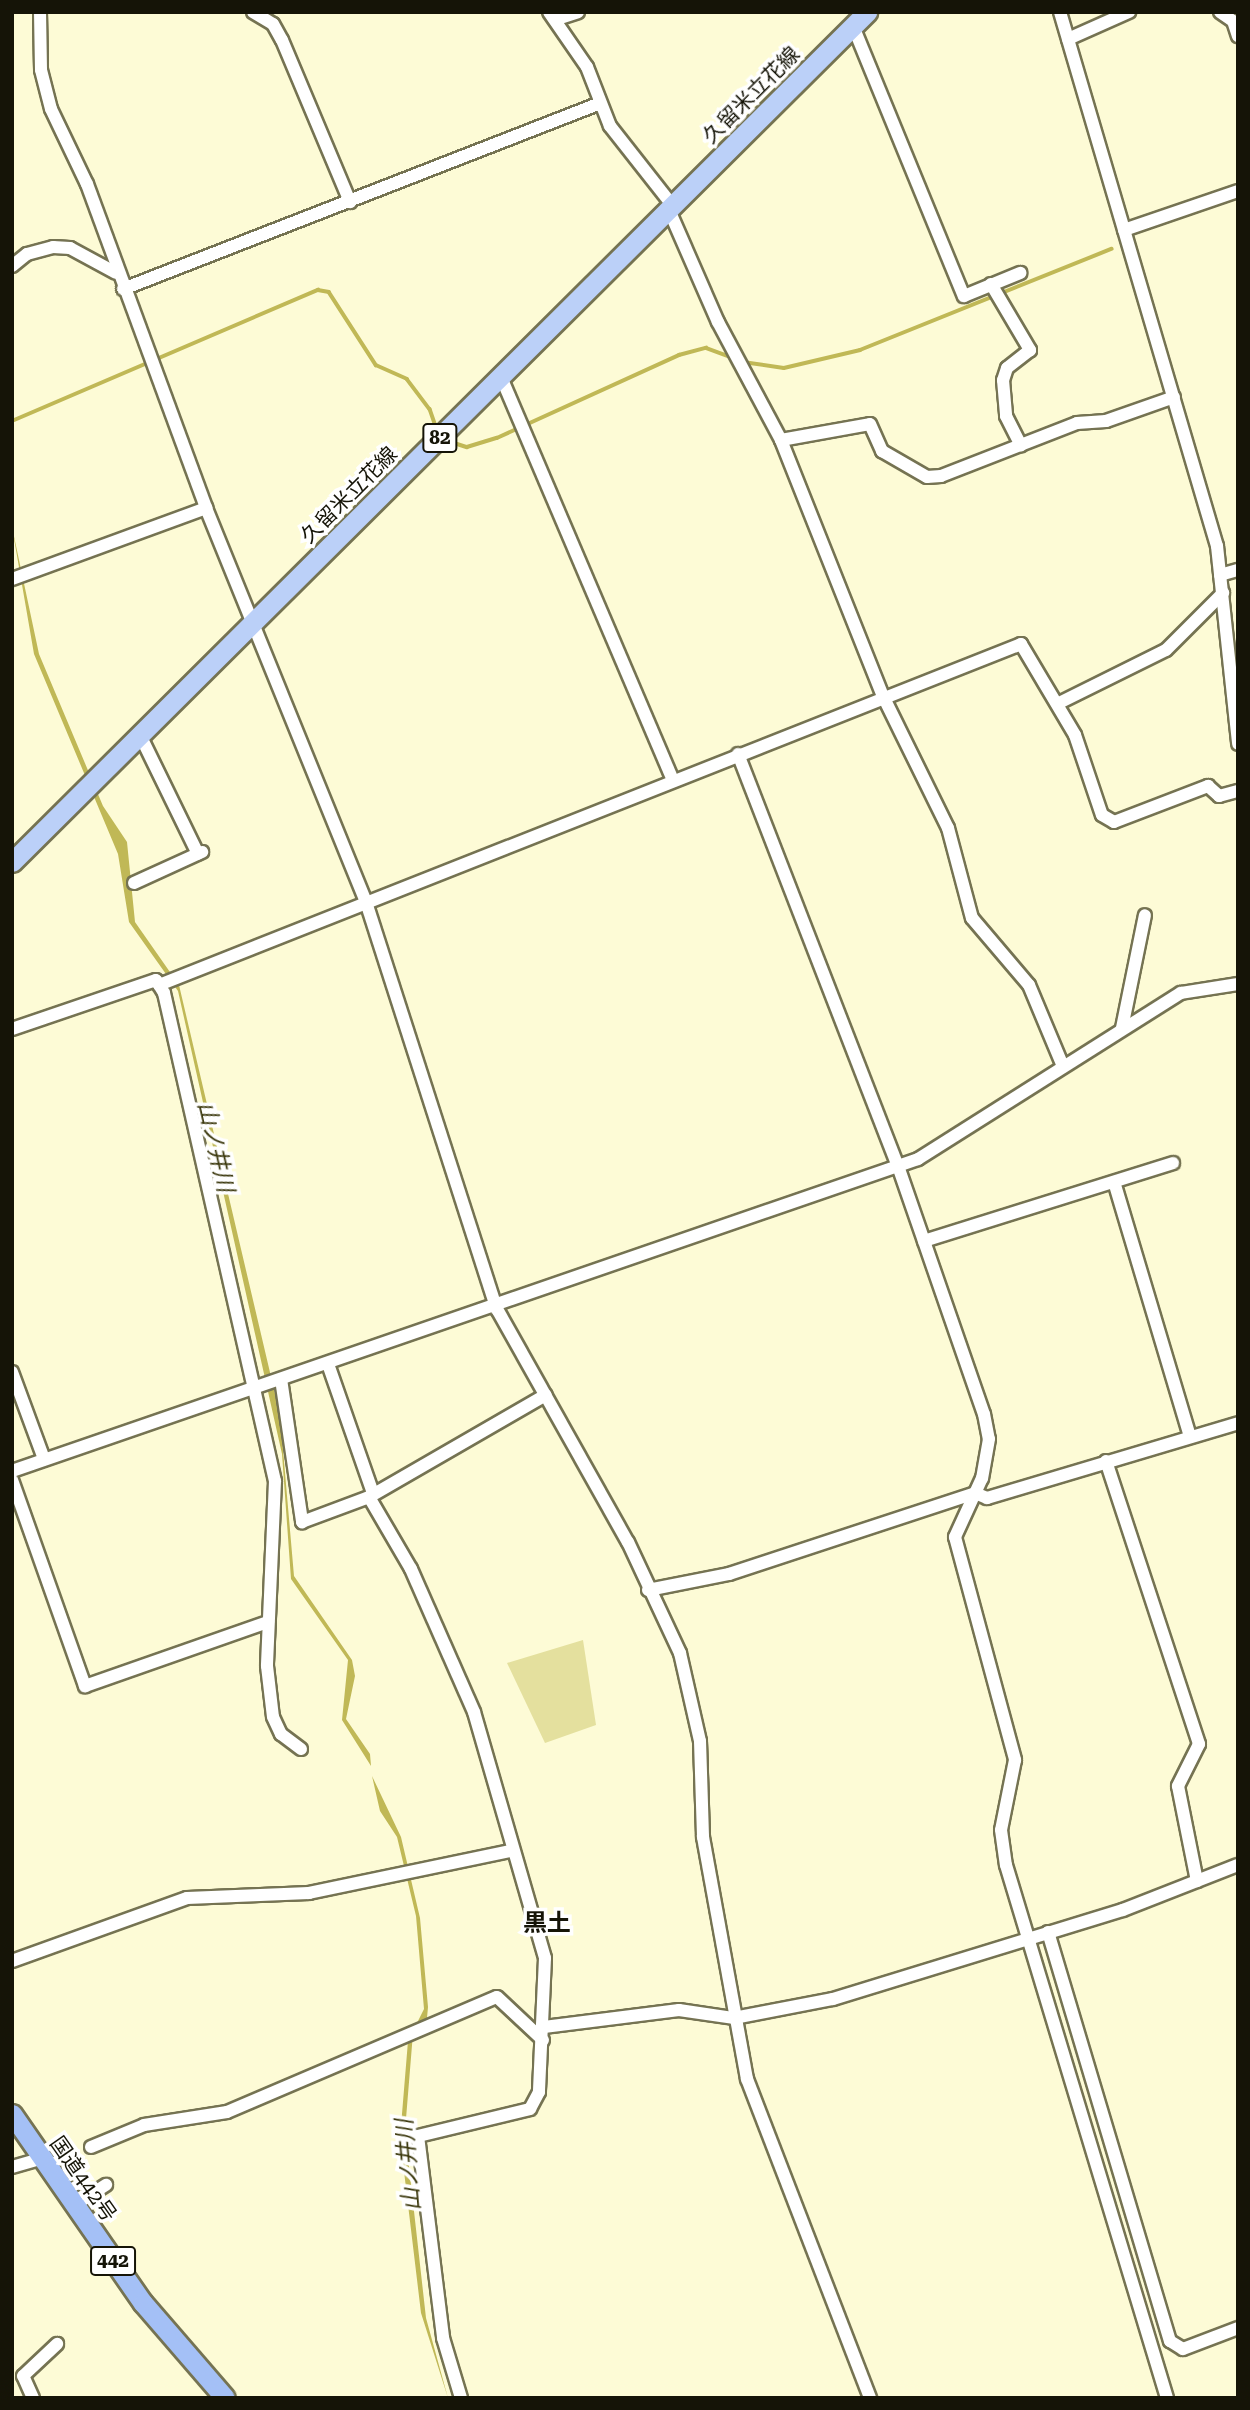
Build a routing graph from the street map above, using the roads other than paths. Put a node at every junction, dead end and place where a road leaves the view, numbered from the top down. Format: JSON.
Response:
{"nodes":[{"id":1,"x":40,"y":12,"type":"edge"},
{"id":2,"x":253,"y":12,"type":"edge"},
{"id":3,"x":578,"y":12,"type":"edge"},
{"id":4,"x":1060,"y":12,"type":"edge"},
{"id":5,"x":1129,"y":12,"type":"edge"},
{"id":6,"x":1220,"y":12,"type":"edge"},
{"id":7,"x":553,"y":15,"type":"edge"},
{"id":8,"x":860,"y":19,"type":"edge"},
{"id":9,"x":1238,"y":36,"type":"edge"},
{"id":10,"x":1068,"y":39,"type":"junction"},
{"id":11,"x":598,"y":104,"type":"junction"},
{"id":12,"x":1238,"y":191,"type":"edge"},
{"id":13,"x":350,"y":202,"type":"junction"},
{"id":14,"x":671,"y":208,"type":"junction"},
{"id":15,"x":1124,"y":230,"type":"junction"},
{"id":16,"x":12,"y":266,"type":"edge"},
{"id":17,"x":116,"y":273,"type":"junction"},
{"id":18,"x":1020,"y":273,"type":"dead end"},
{"id":19,"x":991,"y":284,"type":"junction"},
{"id":20,"x":123,"y":289,"type":"junction"},
{"id":21,"x":501,"y":377,"type":"junction"},
{"id":22,"x":1174,"y":397,"type":"junction"},
{"id":23,"x":781,"y":440,"type":"junction"},
{"id":24,"x":1021,"y":445,"type":"junction"},
{"id":25,"x":206,"y":509,"type":"junction"},
{"id":26,"x":1238,"y":570,"type":"edge"},
{"id":27,"x":1220,"y":575,"type":"junction"},
{"id":28,"x":12,"y":579,"type":"edge"},
{"id":29,"x":1223,"y":593,"type":"junction"},
{"id":30,"x":253,"y":622,"type":"junction"},
{"id":31,"x":883,"y":696,"type":"junction"},
{"id":32,"x":1059,"y":703,"type":"junction"},
{"id":33,"x":140,"y":735,"type":"junction"},
{"id":34,"x":1238,"y":744,"type":"edge"},
{"id":35,"x":738,"y":754,"type":"junction"},
{"id":36,"x":673,"y":781,"type":"junction"},
{"id":37,"x":1238,"y":791,"type":"edge"},
{"id":38,"x":12,"y":862,"type":"edge"},
{"id":39,"x":134,"y":883,"type":"dead end"},
{"id":40,"x":366,"y":902,"type":"junction"},
{"id":41,"x":1145,"y":915,"type":"dead end"},
{"id":42,"x":1238,"y":984,"type":"edge"},
{"id":43,"x":159,"y":985,"type":"junction"},
{"id":44,"x":1122,"y":1028,"type":"junction"},
{"id":45,"x":12,"y":1029,"type":"edge"},
{"id":46,"x":1062,"y":1064,"type":"junction"},
{"id":47,"x":1173,"y":1163,"type":"dead end"},
{"id":48,"x":898,"y":1166,"type":"junction"},
{"id":49,"x":1115,"y":1185,"type":"junction"},
{"id":50,"x":924,"y":1241,"type":"junction"},
{"id":51,"x":496,"y":1309,"type":"junction"},
{"id":52,"x":328,"y":1364,"type":"junction"},
{"id":53,"x":12,"y":1372,"type":"edge"},
{"id":54,"x":281,"y":1379,"type":"junction"},
{"id":55,"x":256,"y":1388,"type":"junction"},
{"id":56,"x":546,"y":1395,"type":"junction"},
{"id":57,"x":1238,"y":1423,"type":"edge"},
{"id":58,"x":1190,"y":1437,"type":"junction"},
{"id":59,"x":44,"y":1459,"type":"junction"},
{"id":60,"x":1106,"y":1461,"type":"junction"},
{"id":61,"x":12,"y":1471,"type":"edge"},
{"id":62,"x":12,"y":1480,"type":"edge"},
{"id":63,"x":975,"y":1493,"type":"junction"},
{"id":64,"x":371,"y":1495,"type":"junction"},
{"id":65,"x":648,"y":1590,"type":"junction"},
{"id":66,"x":268,"y":1622,"type":"junction"},
{"id":67,"x":301,"y":1749,"type":"dead end"},
{"id":68,"x":510,"y":1851,"type":"junction"},
{"id":69,"x":1238,"y":1865,"type":"edge"},
{"id":70,"x":1197,"y":1881,"type":"junction"},
{"id":71,"x":1048,"y":1932,"type":"junction"},
{"id":72,"x":1029,"y":1938,"type":"junction"},
{"id":73,"x":12,"y":1961,"type":"edge"},
{"id":74,"x":734,"y":2018,"type":"junction"},
{"id":75,"x":544,"y":2034,"type":"junction"},
{"id":76,"x":12,"y":2114,"type":"edge"},
{"id":77,"x":91,"y":2147,"type":"dead end"},
{"id":78,"x":40,"y":2159,"type":"junction"},
{"id":79,"x":12,"y":2167,"type":"edge"},
{"id":80,"x":106,"y":2185,"type":"dead end"},
{"id":81,"x":81,"y":2200,"type":"dead end"},
{"id":82,"x":1238,"y":2328,"type":"edge"},
{"id":83,"x":57,"y":2344,"type":"dead end"},
{"id":84,"x":18,"y":2376,"type":"edge"},
{"id":85,"x":33,"y":2398,"type":"edge"},
{"id":86,"x":225,"y":2398,"type":"edge"},
{"id":87,"x":461,"y":2398,"type":"edge"},
{"id":88,"x":870,"y":2398,"type":"edge"},
{"id":89,"x":1167,"y":2398,"type":"edge"}],
"edges":[{"from":1,"to":17,"type":"street"},
{"from":2,"to":13,"type":"street"},
{"from":3,"to":7,"type":"street"},
{"from":4,"to":10,"type":"street"},
{"from":5,"to":10,"type":"street"},
{"from":6,"to":9,"type":"street"},
{"from":7,"to":11,"type":"street"},
{"from":8,"to":14,"type":"main road","name":"久留米立花線","number":"82"},
{"from":8,"to":19,"type":"street"},
{"from":10,"to":15,"type":"street"},
{"from":11,"to":13,"type":"street"},
{"from":11,"to":14,"type":"street"},
{"from":12,"to":15,"type":"street"},
{"from":13,"to":20,"type":"street"},
{"from":14,"to":21,"type":"main road","name":"久留米立花線","number":"82"},
{"from":14,"to":23,"type":"street"},
{"from":15,"to":22,"type":"street"},
{"from":16,"to":17,"type":"street"},
{"from":17,"to":20,"type":"street"},
{"from":18,"to":19,"type":"street"},
{"from":19,"to":24,"type":"street"},
{"from":20,"to":25,"type":"street"},
{"from":21,"to":30,"type":"main road","name":"久留米立花線","number":"82"},
{"from":21,"to":36,"type":"street"},
{"from":22,"to":24,"type":"street"},
{"from":22,"to":27,"type":"street"},
{"from":23,"to":24,"type":"street"},
{"from":23,"to":31,"type":"street"},
{"from":25,"to":28,"type":"street"},
{"from":25,"to":30,"type":"street"},
{"from":26,"to":27,"type":"street"},
{"from":27,"to":29,"type":"street"},
{"from":29,"to":32,"type":"street"},
{"from":29,"to":34,"type":"street"},
{"from":30,"to":33,"type":"main road","name":"久留米立花線","number":"82"},
{"from":30,"to":40,"type":"street"},
{"from":31,"to":32,"type":"street"},
{"from":31,"to":35,"type":"street"},
{"from":31,"to":46,"type":"street"},
{"from":32,"to":37,"type":"street"},
{"from":33,"to":38,"type":"main road","name":"久留米立花線","number":"82"},
{"from":33,"to":39,"type":"street"},
{"from":35,"to":36,"type":"street"},
{"from":35,"to":48,"type":"street"},
{"from":36,"to":40,"type":"street"},
{"from":40,"to":43,"type":"street"},
{"from":40,"to":51,"type":"street"},
{"from":41,"to":44,"type":"street"},
{"from":42,"to":44,"type":"street"},
{"from":43,"to":45,"type":"street"},
{"from":43,"to":55,"type":"street"},
{"from":44,"to":46,"type":"street"},
{"from":46,"to":48,"type":"street"},
{"from":47,"to":49,"type":"street"},
{"from":48,"to":50,"type":"street"},
{"from":48,"to":51,"type":"street"},
{"from":49,"to":50,"type":"street"},
{"from":49,"to":58,"type":"street"},
{"from":50,"to":63,"type":"street"},
{"from":51,"to":52,"type":"street"},
{"from":51,"to":56,"type":"street"},
{"from":52,"to":54,"type":"street"},
{"from":52,"to":64,"type":"street"},
{"from":53,"to":59,"type":"street"},
{"from":54,"to":55,"type":"street"},
{"from":54,"to":64,"type":"street"},
{"from":55,"to":59,"type":"street"},
{"from":55,"to":66,"type":"street"},
{"from":56,"to":64,"type":"street"},
{"from":56,"to":65,"type":"street"},
{"from":57,"to":58,"type":"street"},
{"from":58,"to":60,"type":"street"},
{"from":59,"to":61,"type":"street"},
{"from":60,"to":63,"type":"street"},
{"from":60,"to":70,"type":"street"},
{"from":62,"to":66,"type":"street"},
{"from":63,"to":65,"type":"street"},
{"from":63,"to":72,"type":"street"},
{"from":64,"to":68,"type":"street"},
{"from":65,"to":74,"type":"street"},
{"from":66,"to":67,"type":"street"},
{"from":68,"to":73,"type":"street"},
{"from":68,"to":75,"type":"street"},
{"from":69,"to":70,"type":"street"},
{"from":70,"to":71,"type":"street"},
{"from":71,"to":72,"type":"street"},
{"from":71,"to":82,"type":"street"},
{"from":72,"to":74,"type":"street"},
{"from":72,"to":89,"type":"street"},
{"from":74,"to":75,"type":"street"},
{"from":74,"to":88,"type":"street"},
{"from":75,"to":77,"type":"street"},
{"from":75,"to":87,"type":"street"},
{"from":76,"to":78,"type":"highway","name":"国道442号","number":"442"},
{"from":78,"to":79,"type":"street"},
{"from":78,"to":86,"type":"highway","name":"国道442号","number":"442"},
{"from":80,"to":81,"type":"street"},
{"from":83,"to":84,"type":"street"},
{"from":84,"to":85,"type":"street"}]}
